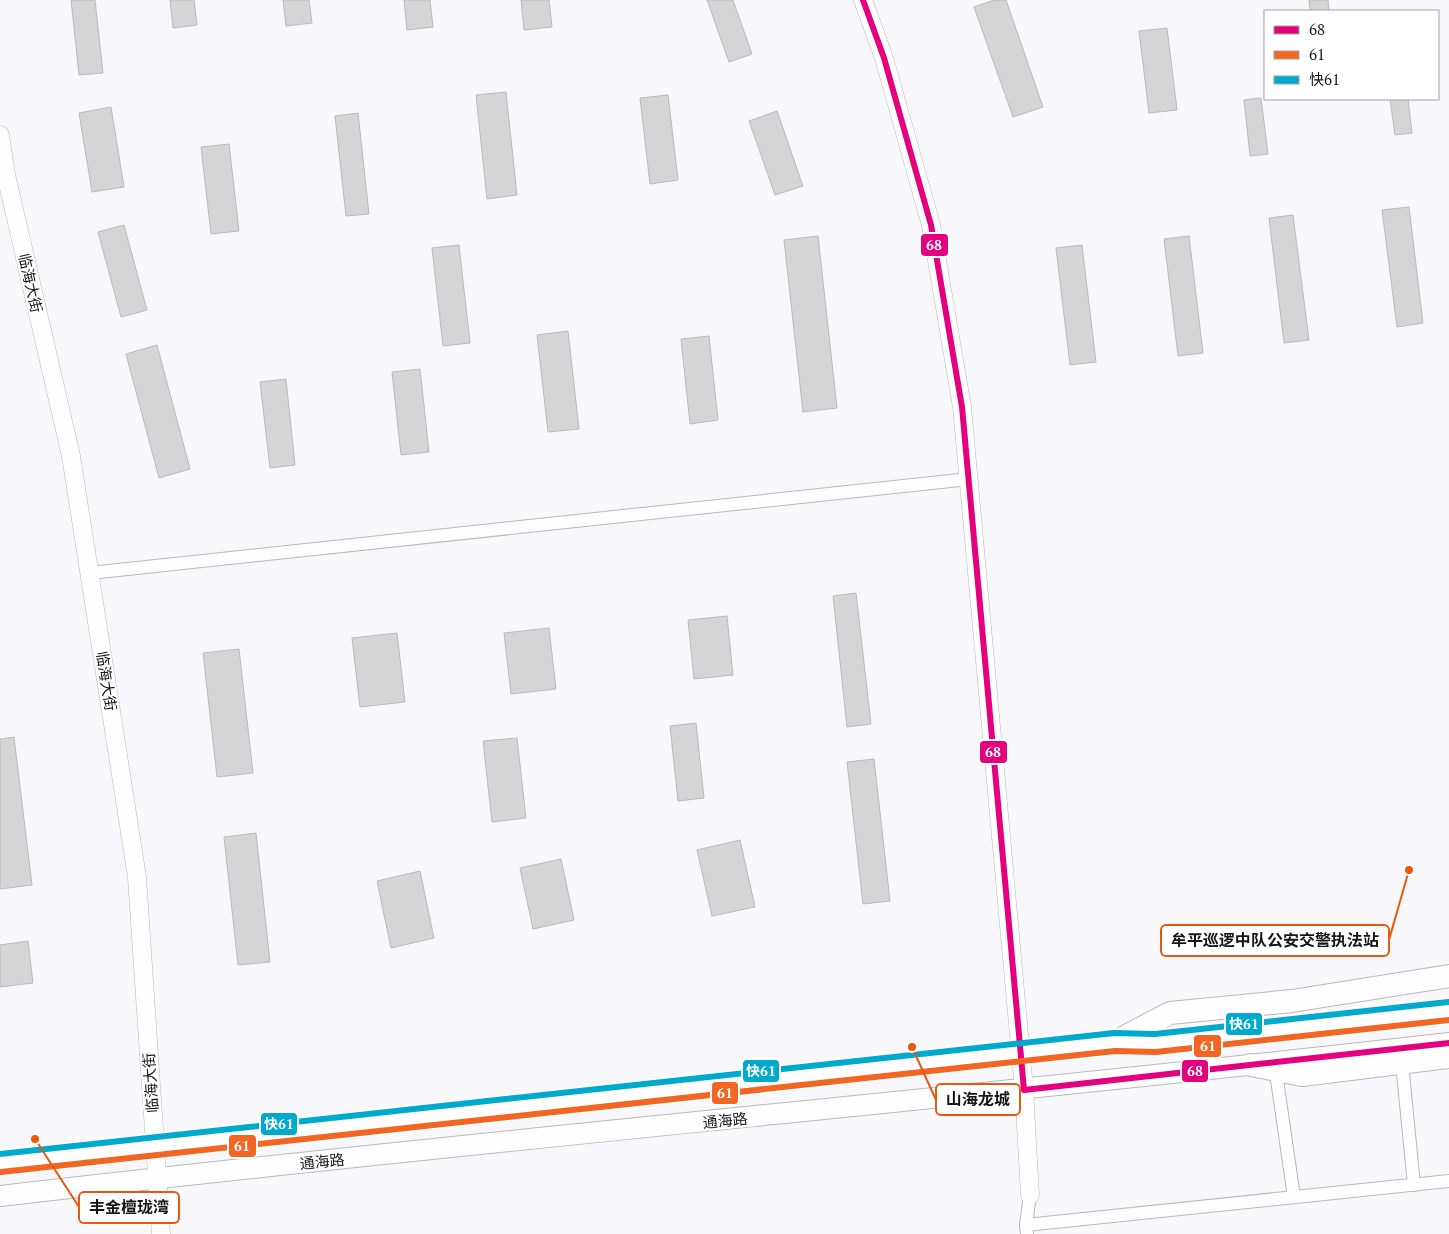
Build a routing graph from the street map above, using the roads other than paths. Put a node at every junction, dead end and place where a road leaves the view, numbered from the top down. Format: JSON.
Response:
{"nodes":[{"id":1,"x":863,"y":0,"type":"edge"},
{"id":2,"x":0,"y":135,"type":"edge"},
{"id":3,"x":969,"y":479,"type":"junction"},
{"id":4,"x":90,"y":573,"type":"junction"},
{"id":5,"x":1449,"y":976,"type":"edge"},
{"id":6,"x":1449,"y":1011,"type":"edge"},
{"id":7,"x":1115,"y":1042,"type":"junction"},
{"id":8,"x":1449,"y":1043,"type":"edge"},
{"id":9,"x":1020,"y":1054,"type":"junction"},
{"id":10,"x":1449,"y":1057,"type":"edge"},
{"id":11,"x":1402,"y":1063,"type":"junction"},
{"id":12,"x":1251,"y":1065,"type":"joint"},
{"id":13,"x":1275,"y":1066,"type":"junction"},
{"id":14,"x":1024,"y":1090,"type":"junction"},
{"id":15,"x":154,"y":1148,"type":"junction"},
{"id":16,"x":0,"y":1164,"type":"edge"},
{"id":17,"x":157,"y":1178,"type":"junction"},
{"id":18,"x":1449,"y":1181,"type":"edge"},
{"id":19,"x":1414,"y":1185,"type":"junction"},
{"id":20,"x":1030,"y":1194,"type":"joint"},
{"id":21,"x":0,"y":1196,"type":"edge"},
{"id":22,"x":1294,"y":1197,"type":"junction"},
{"id":23,"x":1026,"y":1229,"type":"edge"},
{"id":24,"x":161,"y":1234,"type":"edge"}],
"edges":[{"from":1,"to":3,"type":"main road"},
{"from":2,"to":4,"type":"main road","name":"临海大街"},
{"from":3,"to":4,"type":"street"},
{"from":3,"to":9,"type":"main road"},
{"from":4,"to":15,"type":"main road","name":"临海大街"},
{"from":5,"to":7,"type":"highway"},
{"from":6,"to":7,"type":"main road","name":"通海路"},
{"from":7,"to":9,"type":"main road","name":"通海路"},
{"from":8,"to":13,"type":"main road"},
{"from":9,"to":14,"type":"main road"},
{"from":9,"to":15,"type":"main road","name":"通海路"},
{"from":10,"to":11,"type":"highway"},
{"from":11,"to":13,"type":"highway"},
{"from":11,"to":19,"type":"street"},
{"from":12,"to":13,"type":"highway"},
{"from":12,"to":14,"type":"main road","name":"通海路"},
{"from":13,"to":22,"type":"street"},
{"from":14,"to":17,"type":"main road","name":"通海路"},
{"from":14,"to":20,"type":"main road"},
{"from":15,"to":16,"type":"main road","name":"通海路"},
{"from":15,"to":17,"type":"main road","name":"临海大街"},
{"from":17,"to":21,"type":"main road","name":"通海路"},
{"from":17,"to":24,"type":"main road","name":"临海大街"},
{"from":18,"to":19,"type":"street"},
{"from":19,"to":22,"type":"street"},
{"from":20,"to":23,"type":"street"},
{"from":22,"to":23,"type":"street"}]}
